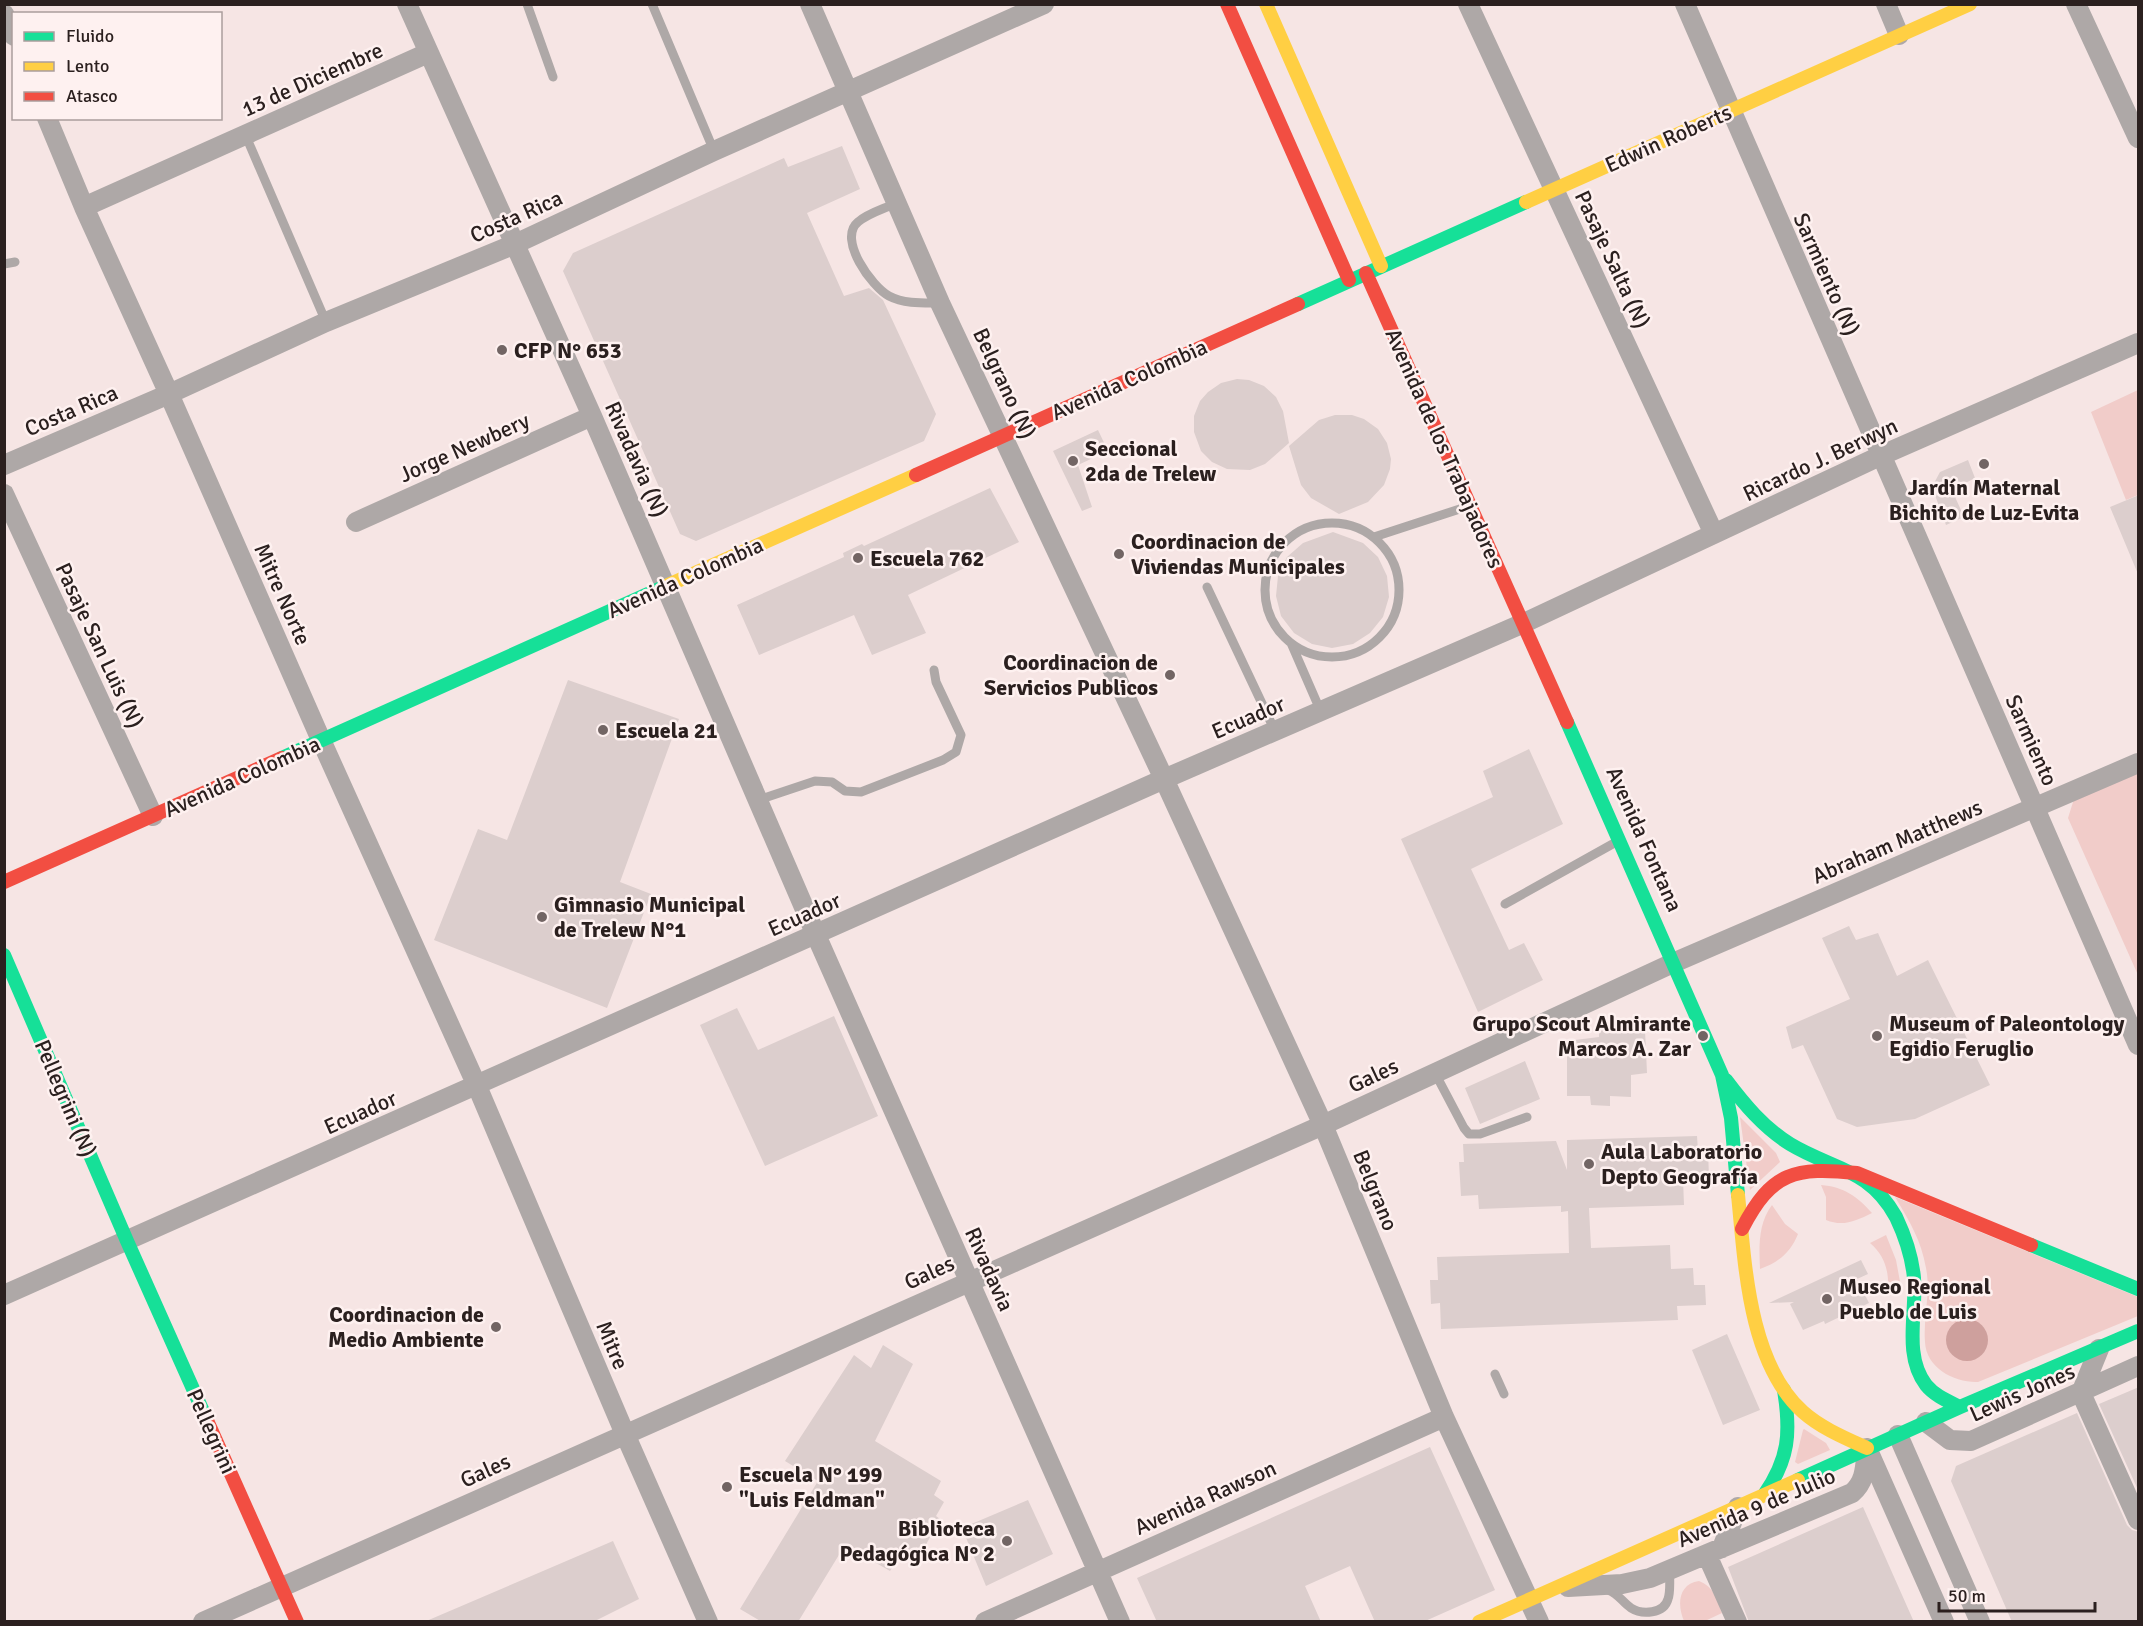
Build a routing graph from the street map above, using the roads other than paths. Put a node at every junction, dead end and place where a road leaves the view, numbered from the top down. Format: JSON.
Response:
{"nodes":[{"id":1,"x":407,"y":4,"type":"edge"},
{"id":2,"x":527,"y":4,"type":"edge"},
{"id":3,"x":652,"y":4,"type":"edge"},
{"id":4,"x":810,"y":4,"type":"edge"},
{"id":5,"x":1227,"y":4,"type":"edge"},
{"id":6,"x":1266,"y":4,"type":"edge"},
{"id":7,"x":1468,"y":4,"type":"edge"},
{"id":8,"x":1685,"y":4,"type":"edge"},
{"id":9,"x":1886,"y":4,"type":"edge"},
{"id":10,"x":1970,"y":4,"type":"edge"},
{"id":11,"x":2076,"y":4,"type":"edge"},
{"id":12,"x":1041,"y":5,"type":"edge"},
{"id":13,"x":4,"y":14,"type":"edge"},
{"id":14,"x":12,"y":32,"type":"edge"},
{"id":15,"x":1899,"y":35,"type":"junction"},
{"id":16,"x":428,"y":53,"type":"junction"},
{"id":17,"x":553,"y":77,"type":"dead end"},
{"id":18,"x":847,"y":92,"type":"junction"},
{"id":19,"x":1730,"y":110,"type":"junction"},
{"id":20,"x":48,"y":120,"type":"edge"},
{"id":21,"x":245,"y":134,"type":"junction"},
{"id":22,"x":2139,"y":138,"type":"edge"},
{"id":23,"x":714,"y":151,"type":"junction"},
{"id":24,"x":1553,"y":189,"type":"junction"},
{"id":25,"x":896,"y":203,"type":"junction"},
{"id":26,"x":84,"y":207,"type":"junction"},
{"id":27,"x":515,"y":244,"type":"junction"},
{"id":28,"x":15,"y":262,"type":"dead end"},
{"id":29,"x":4,"y":264,"type":"edge"},
{"id":30,"x":1381,"y":266,"type":"junction"},
{"id":31,"x":1366,"y":273,"type":"junction"},
{"id":32,"x":1349,"y":280,"type":"junction"},
{"id":33,"x":940,"y":303,"type":"junction"},
{"id":34,"x":326,"y":322,"type":"junction"},
{"id":35,"x":2139,"y":343,"type":"edge"},
{"id":36,"x":169,"y":394,"type":"junction"},
{"id":37,"x":592,"y":416,"type":"junction"},
{"id":38,"x":1003,"y":435,"type":"junction"},
{"id":39,"x":1880,"y":456,"type":"junction"},
{"id":40,"x":4,"y":465,"type":"edge"},
{"id":41,"x":4,"y":494,"type":"edge"},
{"id":42,"x":1471,"y":505,"type":"junction"},
{"id":43,"x":356,"y":522,"type":"dead end"},
{"id":44,"x":1714,"y":534,"type":"junction"},
{"id":45,"x":1374,"y":537,"type":"junction"},
{"id":46,"x":666,"y":586,"type":"junction"},
{"id":47,"x":1207,"y":587,"type":"dead end"},
{"id":48,"x":1524,"y":623,"type":"junction"},
{"id":49,"x":1291,"y":643,"type":"junction"},
{"id":50,"x":934,"y":670,"type":"dead end"},
{"id":51,"x":1321,"y":712,"type":"junction"},
{"id":52,"x":1275,"y":731,"type":"junction"},
{"id":53,"x":321,"y":741,"type":"junction"},
{"id":54,"x":2139,"y":763,"type":"edge"},
{"id":55,"x":1164,"y":779,"type":"junction"},
{"id":56,"x":758,"y":800,"type":"junction"},
{"id":57,"x":2036,"y":808,"type":"junction"},
{"id":58,"x":153,"y":816,"type":"junction"},
{"id":59,"x":1619,"y":840,"type":"junction"},
{"id":60,"x":4,"y":882,"type":"edge"},
{"id":61,"x":1504,"y":904,"type":"dead end"},
{"id":62,"x":816,"y":935,"type":"junction"},
{"id":63,"x":4,"y":955,"type":"edge"},
{"id":64,"x":1673,"y":963,"type":"junction"},
{"id":65,"x":2139,"y":1045,"type":"edge"},
{"id":66,"x":1435,"y":1073,"type":"junction"},
{"id":67,"x":1722,"y":1075,"type":"junction"},
{"id":68,"x":477,"y":1086,"type":"junction"},
{"id":69,"x":1527,"y":1117,"type":"dead end"},
{"id":70,"x":1323,"y":1125,"type":"junction"},
{"id":71,"x":1857,"y":1173,"type":"junction"},
{"id":72,"x":1742,"y":1229,"type":"junction"},
{"id":73,"x":127,"y":1241,"type":"junction"},
{"id":74,"x":969,"y":1281,"type":"junction"},
{"id":75,"x":2139,"y":1289,"type":"edge"},
{"id":76,"x":4,"y":1295,"type":"edge"},
{"id":77,"x":2139,"y":1331,"type":"edge"},
{"id":78,"x":2099,"y":1349,"type":"junction"},
{"id":79,"x":2139,"y":1366,"type":"edge"},
{"id":80,"x":1495,"y":1374,"type":"dead end"},
{"id":81,"x":1784,"y":1390,"type":"junction"},
{"id":82,"x":2081,"y":1393,"type":"junction"},
{"id":83,"x":1504,"y":1394,"type":"dead end"},
{"id":84,"x":1960,"y":1407,"type":"junction"},
{"id":85,"x":1444,"y":1417,"type":"junction"},
{"id":86,"x":1926,"y":1422,"type":"junction"},
{"id":87,"x":625,"y":1434,"type":"junction"},
{"id":88,"x":1898,"y":1435,"type":"junction"},
{"id":89,"x":1868,"y":1448,"type":"junction"},
{"id":90,"x":1764,"y":1495,"type":"junction"},
{"id":91,"x":1738,"y":1507,"type":"junction"},
{"id":92,"x":2139,"y":1520,"type":"edge"},
{"id":93,"x":1715,"y":1552,"type":"junction"},
{"id":94,"x":1670,"y":1570,"type":"junction"},
{"id":95,"x":1097,"y":1571,"type":"junction"},
{"id":96,"x":1594,"y":1586,"type":"junction"},
{"id":97,"x":282,"y":1587,"type":"junction"},
{"id":98,"x":1556,"y":1588,"type":"junction"},
{"id":99,"x":1532,"y":1615,"type":"edge"},
{"id":100,"x":202,"y":1622,"type":"edge"},
{"id":101,"x":297,"y":1622,"type":"edge"},
{"id":102,"x":708,"y":1622,"type":"edge"},
{"id":103,"x":985,"y":1622,"type":"edge"},
{"id":104,"x":1120,"y":1622,"type":"edge"},
{"id":105,"x":1479,"y":1622,"type":"edge"},
{"id":106,"x":1737,"y":1622,"type":"edge"},
{"id":107,"x":1944,"y":1622,"type":"edge"},
{"id":108,"x":1980,"y":1622,"type":"edge"}],
"edges":[{"from":1,"to":16,"type":"street","name":"Rivadavia (N)"},
{"from":2,"to":17,"type":"lane"},
{"from":3,"to":23,"type":"lane"},
{"from":4,"to":18,"type":"street","name":"Belgrano (N)"},
{"from":5,"to":32,"type":"street"},
{"from":6,"to":30,"type":"street"},
{"from":7,"to":24,"type":"street","name":"Pasaje Salta (N)"},
{"from":8,"to":19,"type":"street","name":"Sarmiento (N)"},
{"from":9,"to":15,"type":"street"},
{"from":10,"to":15,"type":"street","name":"Edwin Roberts"},
{"from":11,"to":22,"type":"street"},
{"from":12,"to":18,"type":"street","name":"Costa Rica"},
{"from":13,"to":14,"type":"street"},
{"from":15,"to":19,"type":"street","name":"Edwin Roberts"},
{"from":16,"to":21,"type":"street","name":"13 de Diciembre"},
{"from":16,"to":27,"type":"street","name":"Rivadavia (N)"},
{"from":18,"to":23,"type":"street","name":"Costa Rica"},
{"from":18,"to":25,"type":"street","name":"Belgrano (N)"},
{"from":19,"to":24,"type":"street","name":"Edwin Roberts"},
{"from":19,"to":39,"type":"street","name":"Sarmiento (N)"},
{"from":20,"to":26,"type":"street","name":"Mitre Norte"},
{"from":21,"to":26,"type":"street","name":"13 de Diciembre"},
{"from":21,"to":34,"type":"lane"},
{"from":23,"to":27,"type":"street","name":"Costa Rica"},
{"from":24,"to":30,"type":"street","name":"Edwin Roberts"},
{"from":24,"to":44,"type":"street","name":"Pasaje Salta (N)"},
{"from":25,"to":33,"type":"street","name":"Belgrano (N)"},
{"from":25,"to":33,"type":"lane"},
{"from":26,"to":36,"type":"street","name":"Mitre Norte"},
{"from":27,"to":34,"type":"street","name":"Costa Rica"},
{"from":27,"to":37,"type":"street","name":"Rivadavia (N)"},
{"from":28,"to":29,"type":"lane"},
{"from":30,"to":31,"type":"street","name":"Edwin Roberts"},
{"from":31,"to":32,"type":"street","name":"Avenida Colombia"},
{"from":31,"to":42,"type":"street","name":"Avenida de los Trabajadores"},
{"from":32,"to":38,"type":"street","name":"Avenida Colombia"},
{"from":33,"to":38,"type":"street","name":"Belgrano (N)"},
{"from":34,"to":36,"type":"street","name":"Costa Rica"},
{"from":35,"to":39,"type":"street","name":"Ricardo J. Berwyn"},
{"from":36,"to":40,"type":"street","name":"Costa Rica"},
{"from":36,"to":53,"type":"street","name":"Mitre Norte"},
{"from":37,"to":43,"type":"street","name":"Jorge Newbery"},
{"from":37,"to":46,"type":"street","name":"Rivadavia (N)"},
{"from":38,"to":46,"type":"street","name":"Avenida Colombia"},
{"from":38,"to":55,"type":"street","name":"Belgrano (N)"},
{"from":39,"to":44,"type":"street","name":"Ricardo J. Berwyn"},
{"from":39,"to":57,"type":"street","name":"Sarmiento"},
{"from":41,"to":58,"type":"street","name":"Pasaje San Luis (N)"},
{"from":42,"to":45,"type":"lane"},
{"from":42,"to":48,"type":"street","name":"Avenida de los Trabajadores"},
{"from":44,"to":48,"type":"street","name":"Ricardo J. Berwyn"},
{"from":45,"to":49,"type":"lane"},
{"from":45,"to":49,"type":"lane"},
{"from":46,"to":53,"type":"street","name":"Avenida Colombia"},
{"from":46,"to":56,"type":"street","name":"Rivadavia (N)"},
{"from":47,"to":52,"type":"lane"},
{"from":48,"to":51,"type":"street","name":"Ecuador"},
{"from":48,"to":59,"type":"street","name":"Avenida Fontana"},
{"from":49,"to":51,"type":"lane"},
{"from":50,"to":56,"type":"lane"},
{"from":51,"to":52,"type":"street","name":"Ecuador"},
{"from":52,"to":55,"type":"street","name":"Ecuador"},
{"from":53,"to":58,"type":"street","name":"Avenida Colombia"},
{"from":53,"to":68,"type":"street","name":"Mitre Norte"},
{"from":54,"to":57,"type":"street","name":"Abraham Matthews"},
{"from":55,"to":62,"type":"street","name":"Ecuador"},
{"from":55,"to":70,"type":"street","name":"Belgrano"},
{"from":56,"to":62,"type":"street","name":"Rivadavia (N)"},
{"from":57,"to":64,"type":"street","name":"Abraham Matthews"},
{"from":57,"to":65,"type":"street","name":"Sarmiento"},
{"from":58,"to":60,"type":"street","name":"Avenida Colombia"},
{"from":59,"to":61,"type":"lane"},
{"from":59,"to":64,"type":"street","name":"Avenida Fontana"},
{"from":62,"to":68,"type":"street","name":"Ecuador"},
{"from":62,"to":74,"type":"street","name":"Rivadavia"},
{"from":63,"to":73,"type":"street","name":"Pellegrini (N)"},
{"from":64,"to":66,"type":"street","name":"Gales"},
{"from":64,"to":67,"type":"street","name":"Avenida Fontana"},
{"from":66,"to":69,"type":"lane"},
{"from":66,"to":70,"type":"street","name":"Gales"},
{"from":67,"to":71,"type":"street","name":"Avenida Fontana"},
{"from":67,"to":72,"type":"street","name":"Avenida Fontana"},
{"from":68,"to":73,"type":"street","name":"Ecuador"},
{"from":68,"to":87,"type":"street","name":"Mitre"},
{"from":70,"to":74,"type":"street","name":"Gales"},
{"from":70,"to":85,"type":"street","name":"Belgrano"},
{"from":71,"to":72,"type":"street"},
{"from":71,"to":75,"type":"street"},
{"from":71,"to":84,"type":"street","name":"Avenida Fontana"},
{"from":72,"to":81,"type":"street","name":"Avenida Fontana"},
{"from":73,"to":76,"type":"street","name":"Ecuador"},
{"from":73,"to":97,"type":"street","name":"Pellegrini"},
{"from":74,"to":87,"type":"street","name":"Gales"},
{"from":74,"to":95,"type":"street","name":"Rivadavia"},
{"from":77,"to":78,"type":"street","name":"Lewis Jones"},
{"from":78,"to":82,"type":"street"},
{"from":78,"to":84,"type":"street","name":"Lewis Jones"},
{"from":79,"to":82,"type":"street","name":"Lewis Jones"},
{"from":80,"to":83,"type":"lane"},
{"from":81,"to":89,"type":"street","name":"Avenida Fontana"},
{"from":81,"to":90,"type":"street","name":"Avenida 9 de Julio"},
{"from":82,"to":86,"type":"street","name":"Lewis Jones"},
{"from":82,"to":92,"type":"street"},
{"from":84,"to":86,"type":"street","name":"Lewis Jones"},
{"from":85,"to":95,"type":"street","name":"Avenida Rawson"},
{"from":85,"to":99,"type":"street","name":"Belgrano"},
{"from":86,"to":88,"type":"street","name":"Lewis Jones"},
{"from":87,"to":97,"type":"street","name":"Gales"},
{"from":87,"to":102,"type":"street","name":"Mitre"},
{"from":88,"to":89,"type":"street","name":"Lewis Jones"},
{"from":88,"to":108,"type":"street"},
{"from":89,"to":90,"type":"street","name":"Avenida 9 de Julio"},
{"from":89,"to":93,"type":"street","name":"Avenida 9 de Julio"},
{"from":89,"to":107,"type":"street"},
{"from":90,"to":91,"type":"street","name":"Avenida 9 de Julio"},
{"from":91,"to":93,"type":"street"},
{"from":91,"to":98,"type":"street","name":"Avenida 9 de Julio"},
{"from":93,"to":94,"type":"street","name":"Avenida 9 de Julio"},
{"from":93,"to":106,"type":"street"},
{"from":94,"to":96,"type":"street","name":"Avenida 9 de Julio"},
{"from":94,"to":96,"type":"lane"},
{"from":95,"to":103,"type":"street","name":"Avenida Rawson"},
{"from":95,"to":104,"type":"street","name":"Rivadavia"},
{"from":96,"to":98,"type":"street","name":"Avenida 9 de Julio"},
{"from":97,"to":100,"type":"street","name":"Gales"},
{"from":97,"to":101,"type":"street","name":"Pellegrini"},
{"from":98,"to":99,"type":"street","name":"Avenida 9 de Julio"},
{"from":99,"to":105,"type":"street","name":"Avenida 9 de Julio"}]}
